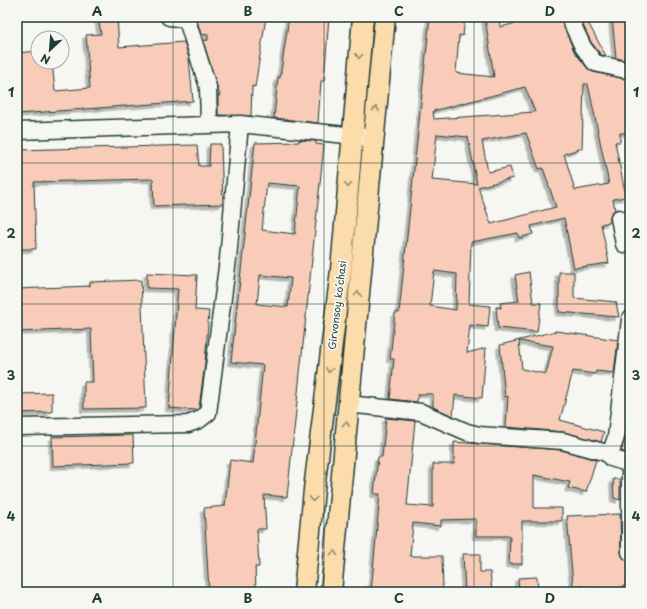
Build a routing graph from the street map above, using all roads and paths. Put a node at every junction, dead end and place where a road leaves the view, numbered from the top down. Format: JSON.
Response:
{"nodes":[{"id":1,"x":170,"y":17,"type":"edge"},
{"id":2,"x":363,"y":17,"type":"edge"},
{"id":3,"x":384,"y":17,"type":"edge"},
{"id":4,"x":569,"y":17,"type":"edge"},
{"id":5,"x":187,"y":18,"type":"edge"},
{"id":6,"x":630,"y":71,"type":"edge"},
{"id":7,"x":209,"y":124,"type":"junction"},
{"id":8,"x":240,"y":124,"type":"junction"},
{"id":9,"x":17,"y":131,"type":"edge"},
{"id":10,"x":352,"y":135,"type":"junction"},
{"id":11,"x":373,"y":138,"type":"junction"},
{"id":12,"x":619,"y":218,"type":"dead end"},
{"id":13,"x":630,"y":245,"type":"edge"},
{"id":14,"x":630,"y":319,"type":"edge"},
{"id":15,"x":348,"y":404,"type":"junction"},
{"id":16,"x":17,"y":427,"type":"edge"},
{"id":17,"x":607,"y":453,"type":"junction"},
{"id":18,"x":630,"y":552,"type":"edge"},
{"id":19,"x":304,"y":592,"type":"edge"},
{"id":20,"x":331,"y":592,"type":"edge"}],
"edges":[{"from":1,"to":5,"type":"street"},
{"from":2,"to":10,"type":"main road","name":"Girvonsoy koʻchasi","one_way":true},
{"from":11,"to":3,"type":"main road","name":"Girvonsoy koʻchasi","one_way":true},
{"from":4,"to":6,"type":"street"},
{"from":5,"to":7,"type":"street"},
{"from":7,"to":8,"type":"street"},
{"from":7,"to":9,"type":"street"},
{"from":8,"to":10,"type":"street"},
{"from":8,"to":16,"type":"street"},
{"from":10,"to":11,"type":"street"},
{"from":10,"to":19,"type":"main road","name":"Girvonsoy koʻchasi","one_way":true},
{"from":15,"to":11,"type":"main road","name":"Girvonsoy koʻchasi","one_way":true},
{"from":12,"to":13,"type":"street"},
{"from":14,"to":17,"type":"street"},
{"from":15,"to":17,"type":"street"},
{"from":20,"to":15,"type":"main road","name":"Girvonsoy koʻchasi","one_way":true},
{"from":17,"to":18,"type":"street"}]}
